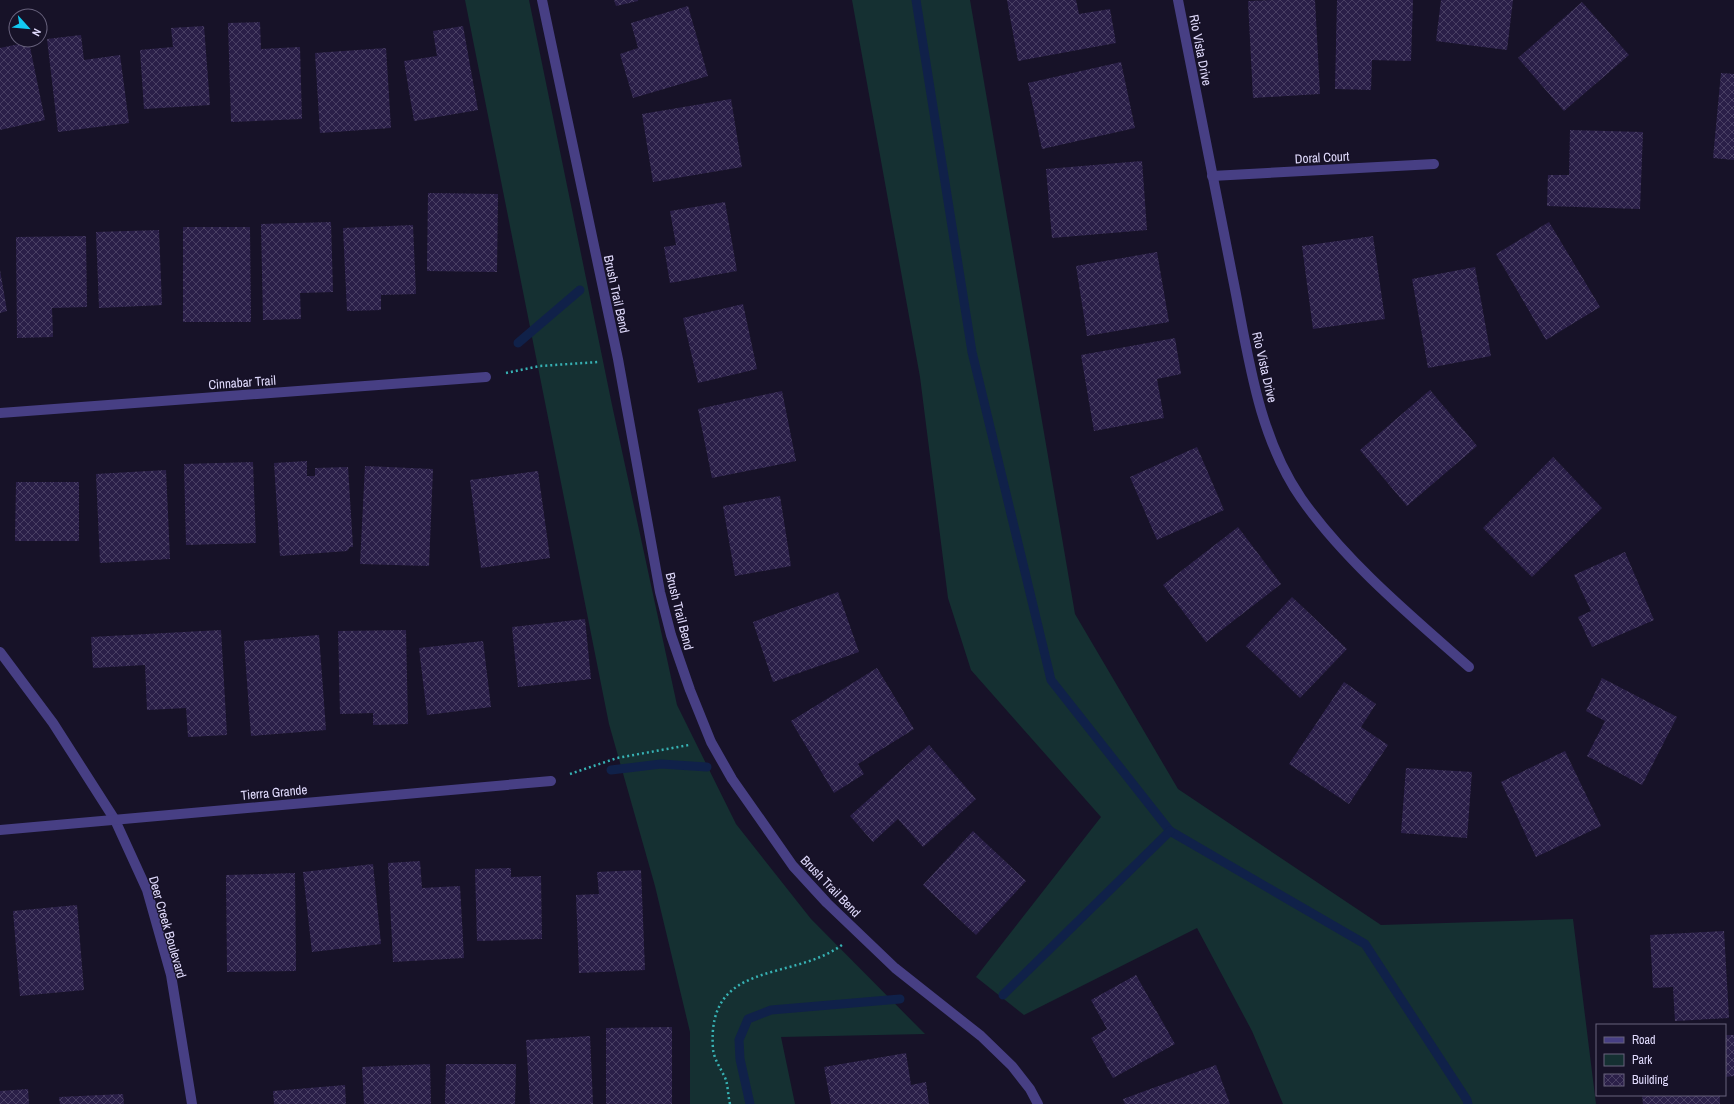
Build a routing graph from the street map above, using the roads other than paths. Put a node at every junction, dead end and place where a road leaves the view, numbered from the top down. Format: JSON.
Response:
{"nodes":[{"id":1,"x":542,"y":0,"type":"edge"},
{"id":2,"x":1178,"y":0,"type":"edge"},
{"id":3,"x":1434,"y":164,"type":"dead end"},
{"id":4,"x":1212,"y":176,"type":"junction"},
{"id":5,"x":486,"y":377,"type":"road end"},
{"id":6,"x":0,"y":413,"type":"edge"},
{"id":7,"x":0,"y":652,"type":"edge"},
{"id":8,"x":1468,"y":667,"type":"dead end"},
{"id":9,"x":551,"y":781,"type":"road end"},
{"id":10,"x":115,"y":820,"type":"junction"},
{"id":11,"x":0,"y":830,"type":"edge"},
{"id":12,"x":192,"y":1104,"type":"edge"},
{"id":13,"x":1038,"y":1104,"type":"edge"}],
"edges":[{"from":1,"to":13,"type":"street","name":"Brush Trail Bend"},
{"from":2,"to":4,"type":"street","name":"Rio Vista Drive"},
{"from":3,"to":4,"type":"street","name":"Doral Court"},
{"from":4,"to":8,"type":"street","name":"Rio Vista Drive"},
{"from":5,"to":6,"type":"street","name":"Cinnabar Trail"},
{"from":7,"to":10,"type":"street","name":"Deer Creek Boulevard"},
{"from":9,"to":10,"type":"street","name":"Tierra Grande"},
{"from":10,"to":11,"type":"street","name":"Tierra Grande"},
{"from":10,"to":12,"type":"street","name":"Deer Creek Boulevard"}]}
